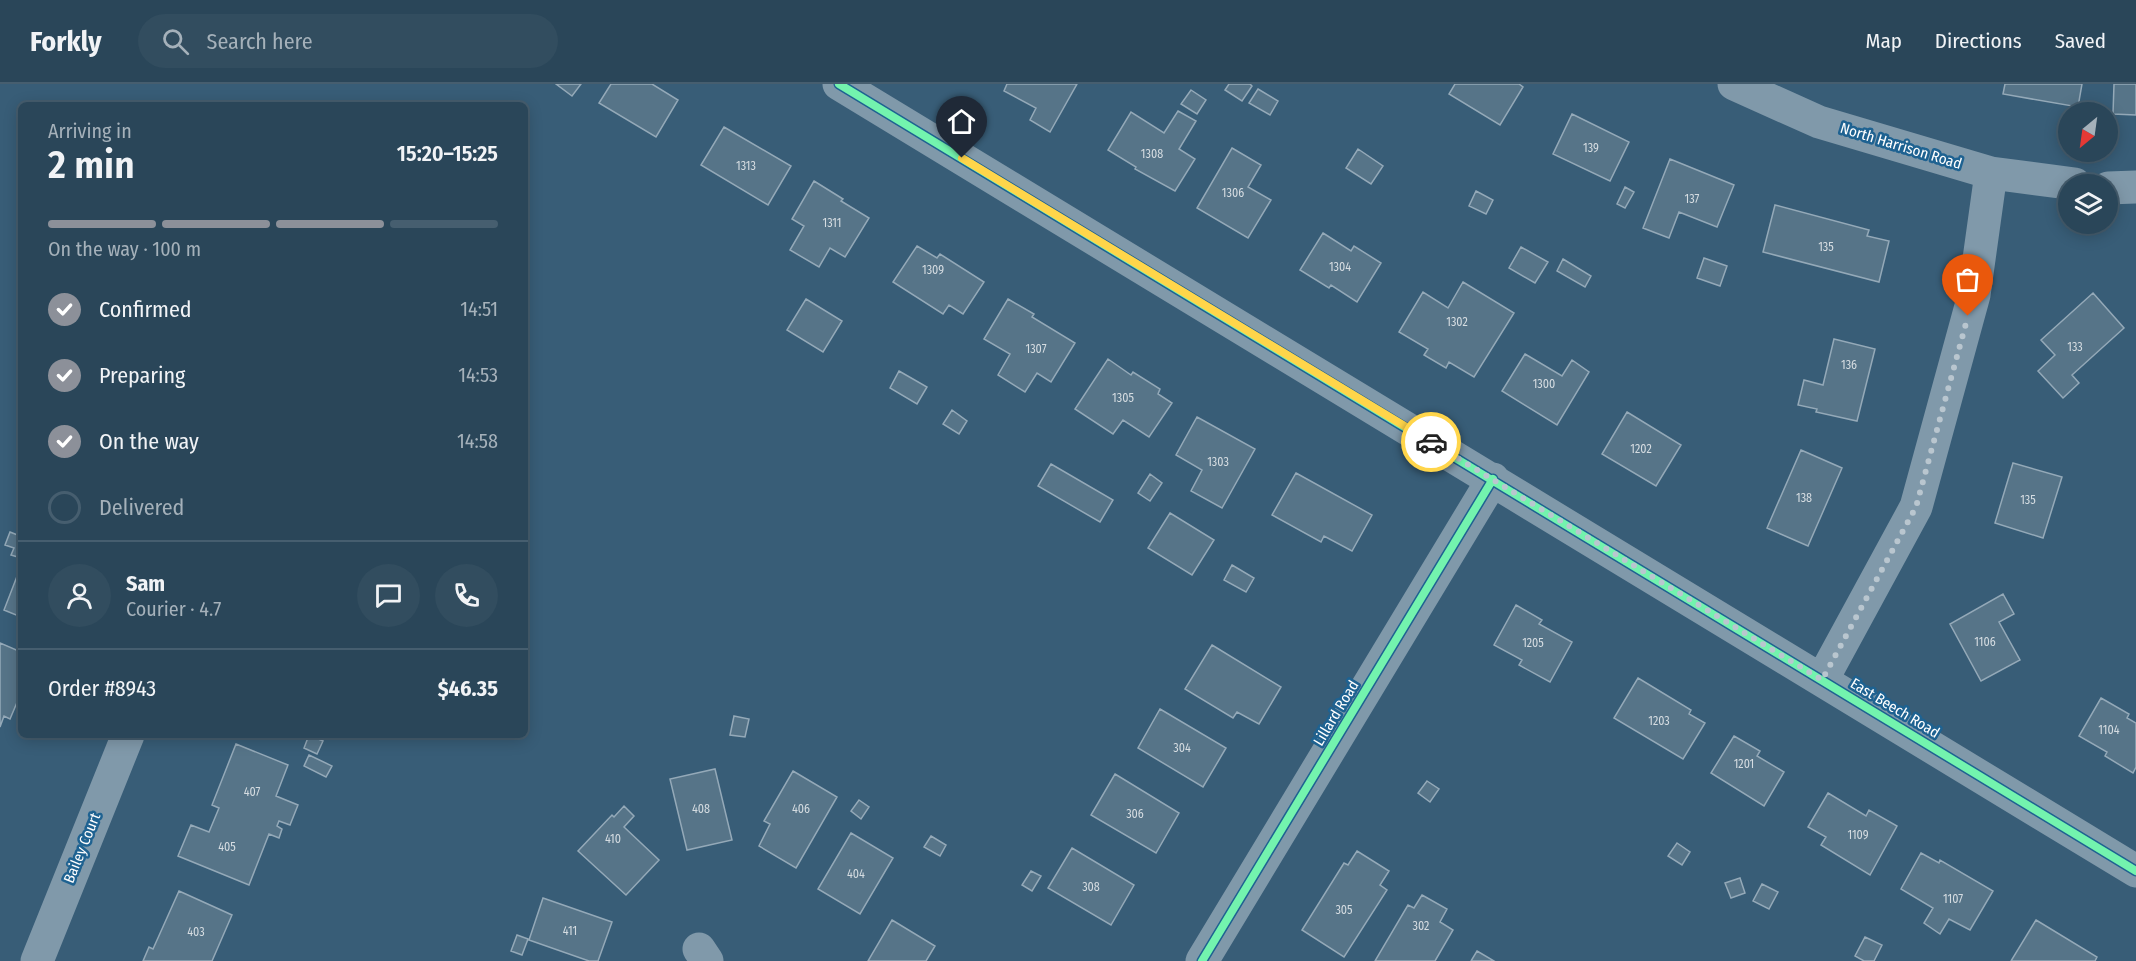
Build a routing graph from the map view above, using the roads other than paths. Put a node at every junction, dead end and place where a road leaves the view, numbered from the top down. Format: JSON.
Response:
{"nodes":[{"id":1,"x":840,"y":84,"type":"edge"},
{"id":2,"x":1734,"y":84,"type":"edge"},
{"id":3,"x":1991,"y":173,"type":"junction"},
{"id":4,"x":2058,"y":182,"type":"edge"},
{"id":5,"x":2136,"y":187,"type":"edge"},
{"id":6,"x":2118,"y":188,"type":"edge"},
{"id":7,"x":1493,"y":479,"type":"junction"},
{"id":8,"x":1822,"y":680,"type":"junction"},
{"id":9,"x":127,"y":738,"type":"edge"},
{"id":10,"x":2136,"y":870,"type":"edge"},
{"id":11,"x":37,"y":961,"type":"edge"},
{"id":12,"x":1203,"y":961,"type":"edge"}],
"edges":[{"from":1,"to":7,"type":"street","name":"East Beech Road"},
{"from":2,"to":3,"type":"street","name":"North Harrison Road"},
{"from":3,"to":4,"type":"street","name":"North Harrison Road"},
{"from":3,"to":8,"type":"street"},
{"from":5,"to":6,"type":"street"},
{"from":7,"to":8,"type":"street","name":"East Beech Road"},
{"from":7,"to":12,"type":"street","name":"Lillard Road"},
{"from":8,"to":10,"type":"street","name":"East Beech Road"},
{"from":9,"to":11,"type":"street","name":"Bailey Court"}]}
